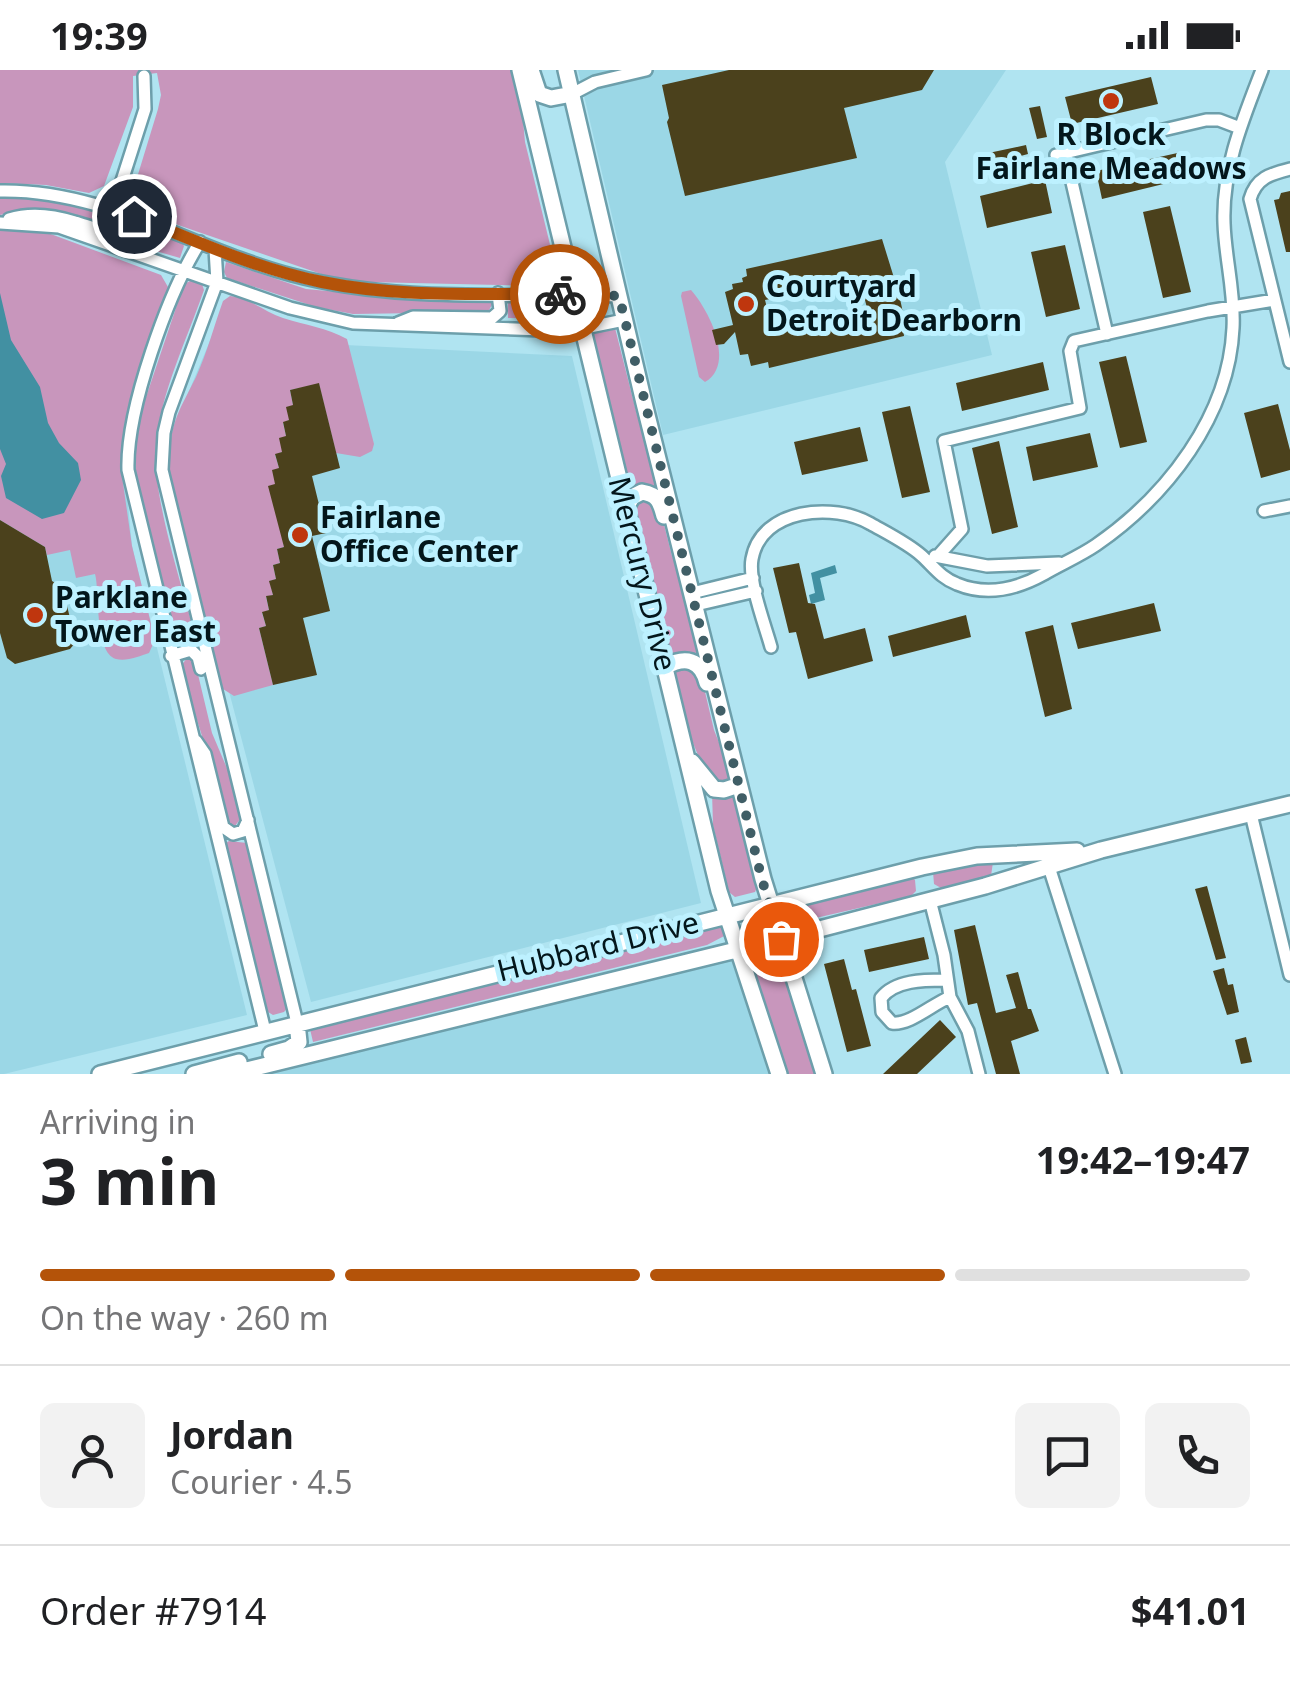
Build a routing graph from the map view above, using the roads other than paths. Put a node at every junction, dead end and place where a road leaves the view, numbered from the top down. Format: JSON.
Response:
{"nodes":[{"id":1,"x":520,"y":70,"type":"edge"},
{"id":2,"x":530,"y":70,"type":"edge"},
{"id":3,"x":566,"y":70,"type":"edge"},
{"id":4,"x":646,"y":70,"type":"edge"},
{"id":5,"x":1262,"y":70,"type":"edge"},
{"id":6,"x":144,"y":76,"type":"dead end"},
{"id":7,"x":572,"y":94,"type":"junction"},
{"id":8,"x":1240,"y":128,"type":"junction"},
{"id":9,"x":1290,"y":169,"type":"edge"},
{"id":10,"x":0,"y":191,"type":"edge"},
{"id":11,"x":113,"y":209,"type":"junction"},
{"id":12,"x":0,"y":222,"type":"edge"},
{"id":13,"x":200,"y":242,"type":"junction"},
{"id":14,"x":215,"y":248,"type":"junction"},
{"id":15,"x":183,"y":270,"type":"junction"},
{"id":16,"x":218,"y":282,"type":"junction"},
{"id":17,"x":498,"y":293,"type":"junction"},
{"id":18,"x":575,"y":294,"type":"junction"},
{"id":19,"x":619,"y":296,"type":"junction"},
{"id":20,"x":1274,"y":300,"type":"junction"},
{"id":21,"x":1234,"y":308,"type":"junction"},
{"id":22,"x":624,"y":320,"type":"junction"},
{"id":23,"x":394,"y":325,"type":"junction"},
{"id":24,"x":583,"y":329,"type":"junction"},
{"id":25,"x":1107,"y":334,"type":"junction"},
{"id":26,"x":1290,"y":362,"type":"edge"},
{"id":27,"x":1290,"y":506,"type":"edge"},
{"id":28,"x":626,"y":508,"type":"junction"},
{"id":29,"x":1264,"y":512,"type":"dead end"},
{"id":30,"x":919,"y":553,"type":"junction"},
{"id":31,"x":938,"y":556,"type":"junction"},
{"id":32,"x":1059,"y":563,"type":"junction"},
{"id":33,"x":755,"y":585,"type":"junction"},
{"id":34,"x":692,"y":593,"type":"junction"},
{"id":35,"x":771,"y":647,"type":"dead end"},
{"id":36,"x":171,"y":656,"type":"junction"},
{"id":37,"x":665,"y":667,"type":"junction"},
{"id":38,"x":191,"y":733,"type":"junction"},
{"id":39,"x":686,"y":755,"type":"junction"},
{"id":40,"x":232,"y":763,"type":"junction"},
{"id":41,"x":735,"y":767,"type":"junction"},
{"id":42,"x":740,"y":785,"type":"junction"},
{"id":43,"x":1290,"y":804,"type":"edge"},
{"id":44,"x":1251,"y":814,"type":"junction"},
{"id":45,"x":248,"y":820,"type":"junction"},
{"id":46,"x":1101,"y":850,"type":"junction"},
{"id":47,"x":994,"y":855,"type":"junction"},
{"id":48,"x":1049,"y":866,"type":"junction"},
{"id":49,"x":922,"y":867,"type":"junction"},
{"id":50,"x":998,"y":882,"type":"junction"},
{"id":51,"x":930,"y":900,"type":"junction"},
{"id":52,"x":769,"y":904,"type":"junction"},
{"id":53,"x":726,"y":914,"type":"junction"},
{"id":54,"x":781,"y":939,"type":"junction"},
{"id":55,"x":739,"y":950,"type":"junction"},
{"id":56,"x":1290,"y":975,"type":"edge"},
{"id":57,"x":945,"y":980,"type":"junction"},
{"id":58,"x":950,"y":998,"type":"junction"},
{"id":59,"x":297,"y":1023,"type":"junction"},
{"id":60,"x":264,"y":1031,"type":"junction"},
{"id":61,"x":230,"y":1040,"type":"junction"},
{"id":62,"x":100,"y":1074,"type":"edge"},
{"id":63,"x":138,"y":1074,"type":"edge"},
{"id":64,"x":194,"y":1074,"type":"edge"},
{"id":65,"x":230,"y":1074,"type":"edge"},
{"id":66,"x":779,"y":1074,"type":"edge"},
{"id":67,"x":824,"y":1074,"type":"edge"},
{"id":68,"x":979,"y":1074,"type":"edge"},
{"id":69,"x":1115,"y":1074,"type":"edge"}],
"edges":[{"from":1,"to":18,"type":"street","name":"Mercury Drive"},
{"from":2,"to":7,"type":"street"},
{"from":3,"to":7,"type":"street","name":"Mercury Drive"},
{"from":4,"to":7,"type":"street"},
{"from":5,"to":8,"type":"street"},
{"from":6,"to":11,"type":"street"},
{"from":7,"to":19,"type":"street","name":"Mercury Drive"},
{"from":8,"to":21,"type":"street"},
{"from":8,"to":25,"type":"street"},
{"from":9,"to":20,"type":"street"},
{"from":10,"to":11,"type":"street"},
{"from":11,"to":12,"type":"street"},
{"from":11,"to":13,"type":"street"},
{"from":12,"to":15,"type":"street"},
{"from":13,"to":14,"type":"street"},
{"from":13,"to":15,"type":"street"},
{"from":14,"to":16,"type":"street"},
{"from":14,"to":17,"type":"street"},
{"from":15,"to":16,"type":"street"},
{"from":15,"to":36,"type":"street"},
{"from":16,"to":23,"type":"street"},
{"from":16,"to":40,"type":"street"},
{"from":17,"to":18,"type":"street"},
{"from":17,"to":23,"type":"street"},
{"from":18,"to":19,"type":"street"},
{"from":18,"to":24,"type":"street","name":"Mercury Drive"},
{"from":19,"to":22,"type":"street","name":"Mercury Drive"},
{"from":20,"to":21,"type":"street"},
{"from":20,"to":26,"type":"street"},
{"from":21,"to":25,"type":"street"},
{"from":21,"to":32,"type":"street"},
{"from":22,"to":24,"type":"street"},
{"from":22,"to":34,"type":"street","name":"Mercury Drive"},
{"from":23,"to":24,"type":"street"},
{"from":24,"to":28,"type":"street","name":"Mercury Drive"},
{"from":25,"to":31,"type":"street"},
{"from":27,"to":29,"type":"street"},
{"from":28,"to":34,"type":"street"},
{"from":28,"to":37,"type":"street","name":"Mercury Drive"},
{"from":30,"to":31,"type":"street"},
{"from":30,"to":32,"type":"street"},
{"from":30,"to":33,"type":"street"},
{"from":31,"to":32,"type":"street"},
{"from":33,"to":34,"type":"street"},
{"from":33,"to":35,"type":"street"},
{"from":34,"to":41,"type":"street","name":"Mercury Drive"},
{"from":36,"to":38,"type":"street"},
{"from":36,"to":40,"type":"street"},
{"from":37,"to":39,"type":"street","name":"Mercury Drive"},
{"from":37,"to":41,"type":"street"},
{"from":38,"to":45,"type":"street"},
{"from":38,"to":60,"type":"street"},
{"from":39,"to":42,"type":"street"},
{"from":39,"to":53,"type":"street","name":"Mercury Drive"},
{"from":40,"to":45,"type":"street"},
{"from":41,"to":42,"type":"street","name":"Mercury Drive"},
{"from":42,"to":52,"type":"street","name":"Mercury Drive"},
{"from":43,"to":44,"type":"street","name":"Hubbard Drive"},
{"from":44,"to":46,"type":"street","name":"Hubbard Drive"},
{"from":44,"to":56,"type":"street"},
{"from":45,"to":59,"type":"street"},
{"from":46,"to":47,"type":"street","name":"Hubbard Drive"},
{"from":46,"to":48,"type":"street","name":"Hubbard Drive"},
{"from":47,"to":49,"type":"street","name":"Hubbard Drive"},
{"from":47,"to":50,"type":"street"},
{"from":48,"to":50,"type":"street","name":"Hubbard Drive"},
{"from":48,"to":69,"type":"street"},
{"from":49,"to":51,"type":"street"},
{"from":49,"to":52,"type":"street","name":"Hubbard Drive"},
{"from":50,"to":51,"type":"street","name":"Hubbard Drive"},
{"from":51,"to":54,"type":"street","name":"Hubbard Drive"},
{"from":51,"to":57,"type":"street"},
{"from":52,"to":53,"type":"street","name":"Hubbard Drive"},
{"from":52,"to":54,"type":"street","name":"Mercury Drive"},
{"from":53,"to":55,"type":"street","name":"Mercury Drive"},
{"from":53,"to":59,"type":"street","name":"Hubbard Drive"},
{"from":54,"to":55,"type":"street","name":"Hubbard Drive"},
{"from":54,"to":67,"type":"street","name":"Mercury Drive"},
{"from":55,"to":65,"type":"street","name":"Hubbard Drive"},
{"from":55,"to":66,"type":"street","name":"Mercury Drive"},
{"from":57,"to":58,"type":"street"},
{"from":57,"to":58,"type":"street"},
{"from":58,"to":68,"type":"street"},
{"from":59,"to":60,"type":"street","name":"Hubbard Drive"},
{"from":59,"to":64,"type":"street"},
{"from":60,"to":61,"type":"street","name":"Hubbard Drive"},
{"from":61,"to":62,"type":"street","name":"Hubbard Drive"},
{"from":61,"to":63,"type":"street"}]}
